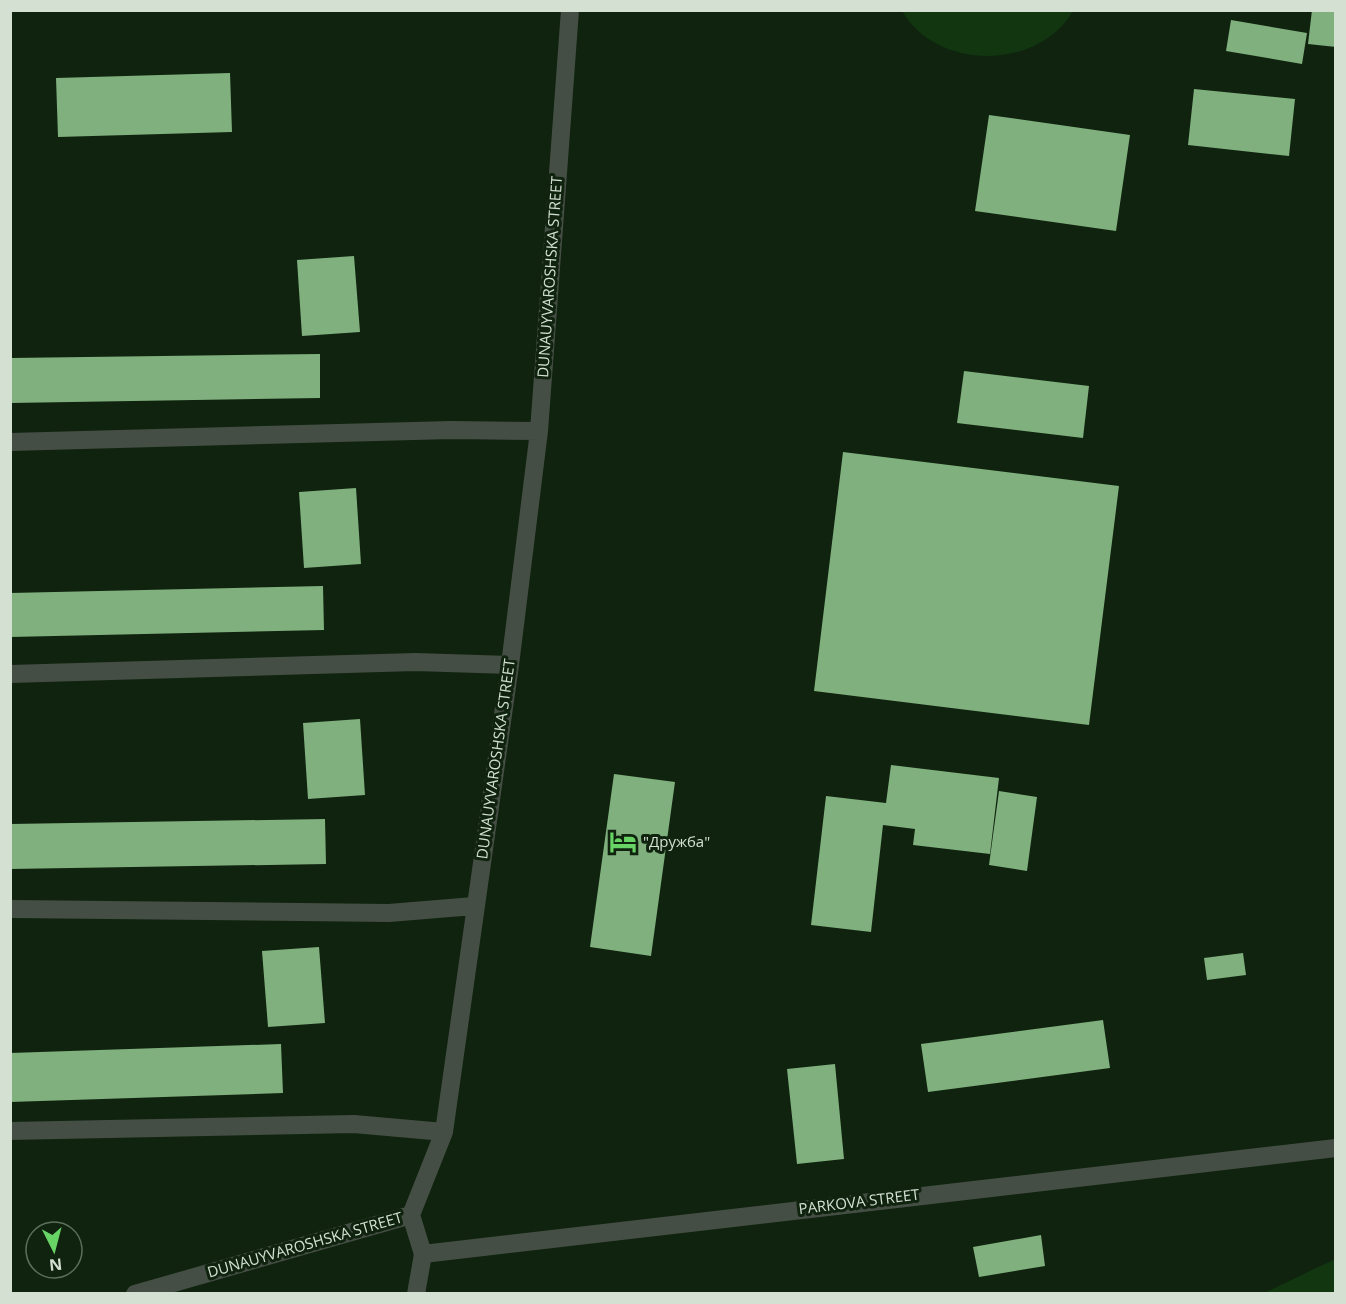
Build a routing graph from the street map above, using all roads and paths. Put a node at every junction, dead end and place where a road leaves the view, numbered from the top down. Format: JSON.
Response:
{"nodes":[{"id":1,"x":570,"y":10,"type":"edge"},
{"id":2,"x":538,"y":431,"type":"junction"},
{"id":3,"x":10,"y":442,"type":"edge"},
{"id":4,"x":510,"y":665,"type":"junction"},
{"id":5,"x":10,"y":674,"type":"edge"},
{"id":6,"x":474,"y":906,"type":"junction"},
{"id":7,"x":10,"y":909,"type":"edge"},
{"id":8,"x":10,"y":1131,"type":"edge"},
{"id":9,"x":444,"y":1132,"type":"junction"},
{"id":10,"x":1335,"y":1148,"type":"edge"},
{"id":11,"x":411,"y":1215,"type":"junction"},
{"id":12,"x":423,"y":1254,"type":"junction"},
{"id":13,"x":135,"y":1293,"type":"edge"},
{"id":14,"x":416,"y":1293,"type":"edge"}],
"edges":[{"from":1,"to":2,"type":"street","name":"DUNAUYVAROSHSKA STREET"},
{"from":2,"to":3,"type":"street"},
{"from":2,"to":4,"type":"street","name":"DUNAUYVAROSHSKA STREET"},
{"from":4,"to":5,"type":"street"},
{"from":4,"to":6,"type":"street","name":"DUNAUYVAROSHSKA STREET"},
{"from":6,"to":7,"type":"street"},
{"from":6,"to":9,"type":"street","name":"DUNAUYVAROSHSKA STREET"},
{"from":8,"to":9,"type":"street"},
{"from":9,"to":11,"type":"street","name":"DUNAUYVAROSHSKA STREET"},
{"from":10,"to":12,"type":"street","name":"PARKOVA STREET"},
{"from":11,"to":12,"type":"street"},
{"from":11,"to":13,"type":"street","name":"DUNAUYVAROSHSKA STREET"},
{"from":12,"to":14,"type":"street"}]}
